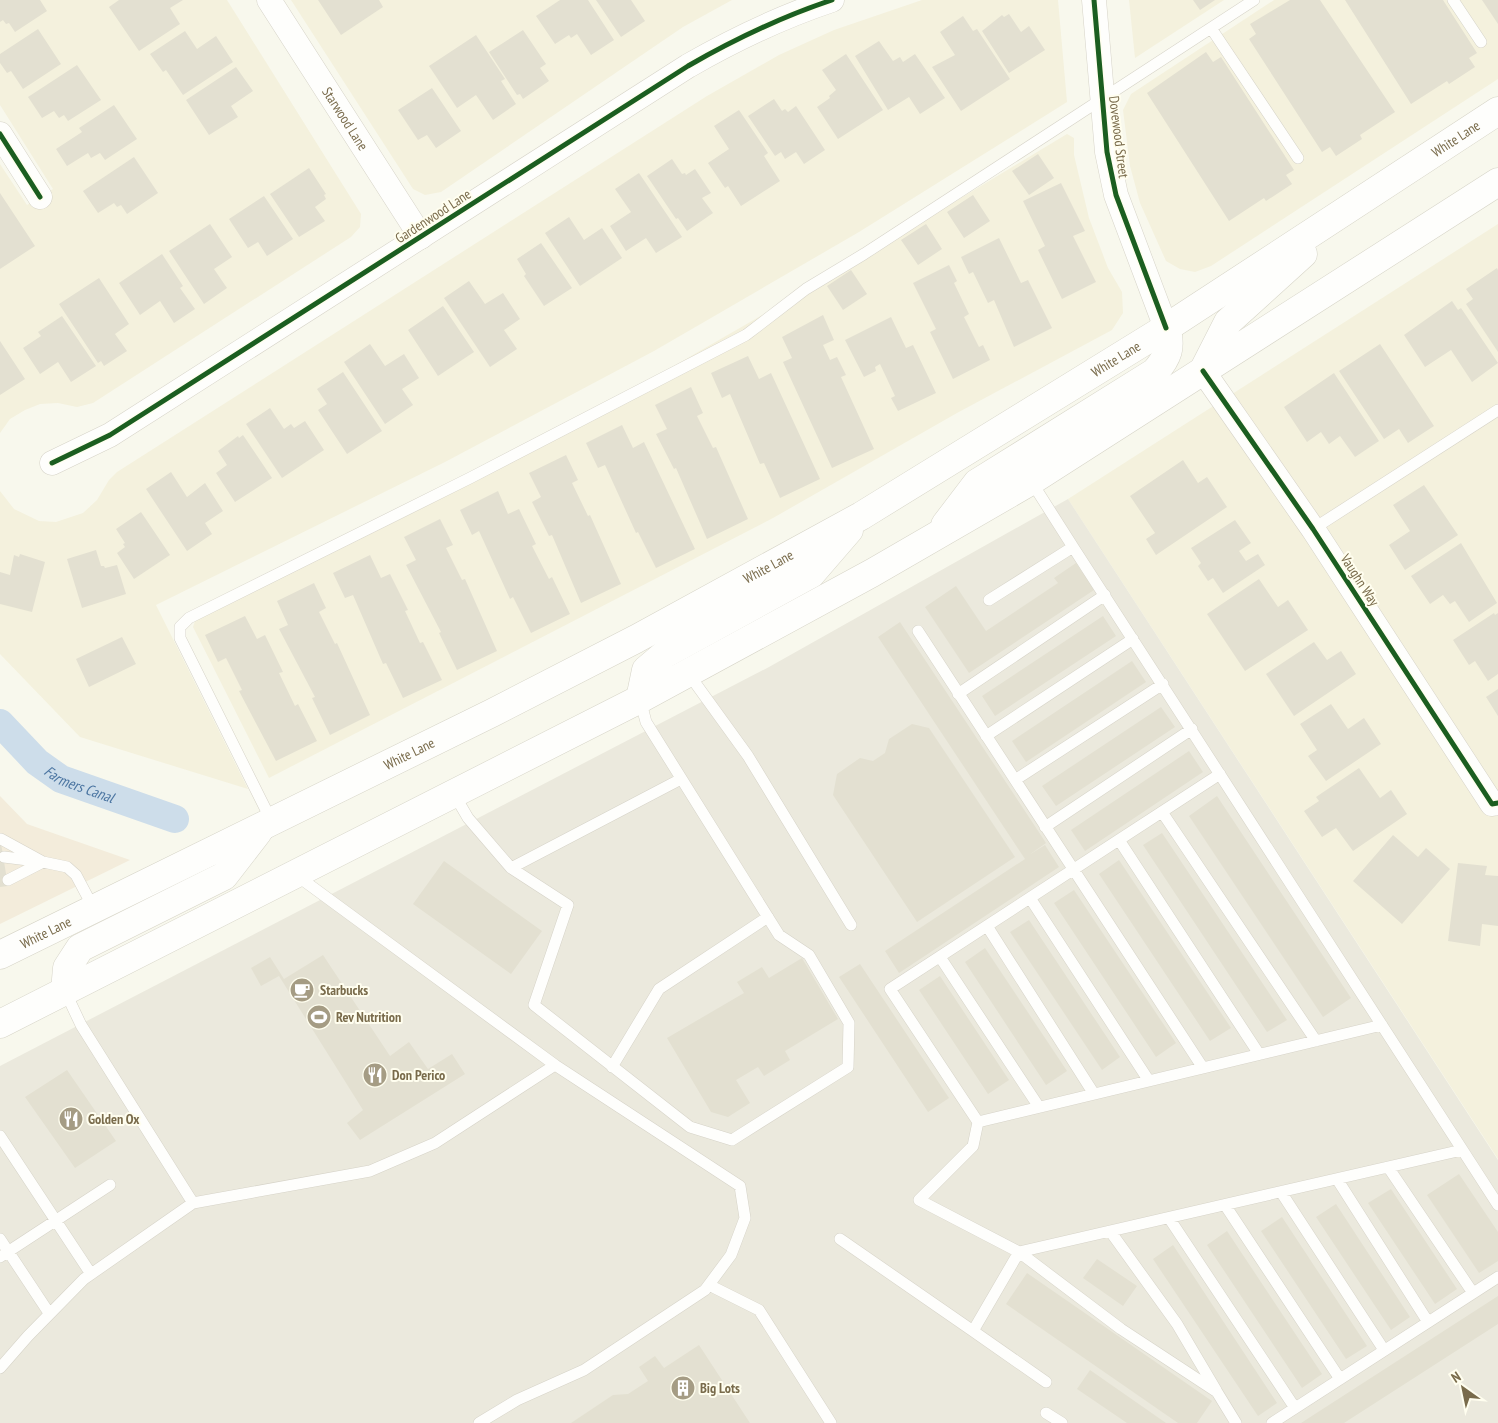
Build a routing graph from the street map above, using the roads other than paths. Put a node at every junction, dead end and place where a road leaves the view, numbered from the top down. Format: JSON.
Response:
{"nodes":[{"id":1,"x":269,"y":0,"type":"edge"},
{"id":2,"x":832,"y":0,"type":"edge"},
{"id":3,"x":1094,"y":0,"type":"edge"},
{"id":4,"x":1254,"y":0,"type":"edge"},
{"id":5,"x":1453,"y":0,"type":"edge"},
{"id":6,"x":1211,"y":28,"type":"junction"},
{"id":7,"x":1481,"y":42,"type":"dead end"},
{"id":8,"x":1103,"y":98,"type":"junction"},
{"id":9,"x":1498,"y":111,"type":"edge"},
{"id":10,"x":0,"y":134,"type":"edge"},
{"id":11,"x":1298,"y":158,"type":"dead end"},
{"id":12,"x":1498,"y":182,"type":"edge"},
{"id":13,"x":1369,"y":194,"type":"junction"},
{"id":14,"x":40,"y":197,"type":"dead end"},
{"id":15,"x":421,"y":237,"type":"junction"},
{"id":16,"x":1166,"y":328,"type":"junction"},
{"id":17,"x":1203,"y":371,"type":"junction"},
{"id":18,"x":1498,"y":410,"type":"edge"},
{"id":19,"x":52,"y":463,"type":"dead end"},
{"id":20,"x":1031,"y":481,"type":"junction"},
{"id":21,"x":861,"y":516,"type":"junction"},
{"id":22,"x":1313,"y":529,"type":"junction"},
{"id":23,"x":938,"y":534,"type":"junction"},
{"id":24,"x":1073,"y":547,"type":"junction"},
{"id":25,"x":1105,"y":596,"type":"junction"},
{"id":26,"x":989,"y":600,"type":"dead end"},
{"id":27,"x":918,"y":631,"type":"dead end"},
{"id":28,"x":1133,"y":639,"type":"junction"},
{"id":29,"x":688,"y":673,"type":"junction"},
{"id":30,"x":1163,"y":684,"type":"junction"},
{"id":31,"x":958,"y":694,"type":"junction"},
{"id":32,"x":640,"y":699,"type":"junction"},
{"id":33,"x":1192,"y":729,"type":"junction"},
{"id":34,"x":986,"y":736,"type":"junction"},
{"id":35,"x":1220,"y":774,"type":"junction"},
{"id":36,"x":681,"y":779,"type":"junction"},
{"id":37,"x":1015,"y":780,"type":"junction"},
{"id":38,"x":454,"y":794,"type":"junction"},
{"id":39,"x":1495,"y":803,"type":"edge"},
{"id":40,"x":1162,"y":812,"type":"junction"},
{"id":41,"x":267,"y":824,"type":"junction"},
{"id":42,"x":1045,"y":827,"type":"junction"},
{"id":43,"x":1,"y":839,"type":"dead end"},
{"id":44,"x":1119,"y":840,"type":"junction"},
{"id":45,"x":4,"y":857,"type":"dead end"},
{"id":46,"x":43,"y":862,"type":"junction"},
{"id":47,"x":511,"y":868,"type":"junction"},
{"id":48,"x":1073,"y":870,"type":"junction"},
{"id":49,"x":296,"y":875,"type":"junction"},
{"id":50,"x":8,"y":880,"type":"dead end"},
{"id":51,"x":1030,"y":898,"type":"junction"},
{"id":52,"x":94,"y":909,"type":"junction"},
{"id":53,"x":768,"y":917,"type":"junction"},
{"id":54,"x":851,"y":925,"type":"dead end"},
{"id":55,"x":987,"y":926,"type":"junction"},
{"id":56,"x":0,"y":955,"type":"edge"},
{"id":57,"x":940,"y":957,"type":"junction"},
{"id":58,"x":65,"y":992,"type":"junction"},
{"id":59,"x":0,"y":1024,"type":"edge"},
{"id":60,"x":1382,"y":1025,"type":"junction"},
{"id":61,"x":1316,"y":1041,"type":"junction"},
{"id":62,"x":1259,"y":1054,"type":"junction"},
{"id":63,"x":555,"y":1065,"type":"junction"},
{"id":64,"x":612,"y":1066,"type":"junction"},
{"id":65,"x":1203,"y":1068,"type":"junction"},
{"id":66,"x":1149,"y":1081,"type":"junction"},
{"id":67,"x":1094,"y":1094,"type":"junction"},
{"id":68,"x":1039,"y":1107,"type":"junction"},
{"id":69,"x":978,"y":1122,"type":"junction"},
{"id":70,"x":0,"y":1136,"type":"edge"},
{"id":71,"x":1462,"y":1150,"type":"junction"},
{"id":72,"x":1388,"y":1167,"type":"junction"},
{"id":73,"x":1337,"y":1179,"type":"junction"},
{"id":74,"x":110,"y":1185,"type":"dead end"},
{"id":75,"x":1281,"y":1192,"type":"junction"},
{"id":76,"x":193,"y":1203,"type":"junction"},
{"id":77,"x":1225,"y":1205,"type":"junction"},
{"id":78,"x":1498,"y":1205,"type":"edge"},
{"id":79,"x":1168,"y":1218,"type":"junction"},
{"id":80,"x":56,"y":1221,"type":"junction"},
{"id":81,"x":1110,"y":1231,"type":"junction"},
{"id":82,"x":0,"y":1238,"type":"edge"},
{"id":83,"x":840,"y":1239,"type":"dead end"},
{"id":84,"x":1019,"y":1252,"type":"junction"},
{"id":85,"x":4,"y":1254,"type":"edge"},
{"id":86,"x":91,"y":1274,"type":"junction"},
{"id":87,"x":1498,"y":1277,"type":"edge"},
{"id":88,"x":709,"y":1285,"type":"junction"},
{"id":89,"x":1473,"y":1293,"type":"junction"},
{"id":90,"x":49,"y":1314,"type":"junction"},
{"id":91,"x":1428,"y":1322,"type":"junction"},
{"id":92,"x":973,"y":1331,"type":"junction"},
{"id":93,"x":1384,"y":1350,"type":"junction"},
{"id":94,"x":0,"y":1368,"type":"edge"},
{"id":95,"x":1340,"y":1379,"type":"junction"},
{"id":96,"x":1046,"y":1382,"type":"dead end"},
{"id":97,"x":1218,"y":1392,"type":"junction"},
{"id":98,"x":1295,"y":1408,"type":"junction"},
{"id":99,"x":1046,"y":1413,"type":"dead end"},
{"id":100,"x":479,"y":1423,"type":"edge"},
{"id":101,"x":832,"y":1423,"type":"edge"},
{"id":102,"x":1062,"y":1423,"type":"edge"},
{"id":103,"x":1236,"y":1423,"type":"edge"},
{"id":104,"x":1272,"y":1423,"type":"edge"}],
"edges":[{"from":1,"to":15,"type":"street","name":"Starwood Lane"},
{"from":2,"to":15,"type":"street","name":"Gardenwood Lane"},
{"from":3,"to":8,"type":"street","name":"Dovewood Street"},
{"from":4,"to":6,"type":"lane"},
{"from":5,"to":7,"type":"lane"},
{"from":6,"to":8,"type":"lane"},
{"from":6,"to":11,"type":"lane"},
{"from":8,"to":16,"type":"street","name":"Dovewood Street"},
{"from":8,"to":41,"type":"lane"},
{"from":9,"to":13,"type":"main road","name":"White Lane"},
{"from":10,"to":14,"type":"street"},
{"from":12,"to":17,"type":"main road"},
{"from":13,"to":16,"type":"main road","name":"White Lane"},
{"from":13,"to":17,"type":"main road"},
{"from":15,"to":19,"type":"street","name":"Gardenwood Lane"},
{"from":16,"to":21,"type":"main road","name":"White Lane"},
{"from":16,"to":23,"type":"main road"},
{"from":17,"to":20,"type":"main road"},
{"from":17,"to":22,"type":"street","name":"Vaughn Way"},
{"from":18,"to":22,"type":"lane"},
{"from":20,"to":23,"type":"main road"},
{"from":20,"to":24,"type":"lane"},
{"from":21,"to":32,"type":"main road"},
{"from":21,"to":41,"type":"main road","name":"White Lane"},
{"from":22,"to":39,"type":"street","name":"Vaughn Way"},
{"from":23,"to":29,"type":"main road"},
{"from":24,"to":25,"type":"lane"},
{"from":24,"to":26,"type":"lane"},
{"from":25,"to":28,"type":"lane"},
{"from":25,"to":31,"type":"lane"},
{"from":27,"to":31,"type":"lane"},
{"from":28,"to":30,"type":"lane"},
{"from":28,"to":34,"type":"lane"},
{"from":29,"to":32,"type":"main road"},
{"from":29,"to":54,"type":"lane"},
{"from":30,"to":33,"type":"lane"},
{"from":30,"to":37,"type":"lane"},
{"from":31,"to":34,"type":"lane"},
{"from":32,"to":36,"type":"lane"},
{"from":32,"to":38,"type":"main road"},
{"from":33,"to":35,"type":"lane"},
{"from":33,"to":42,"type":"lane"},
{"from":34,"to":37,"type":"lane"},
{"from":35,"to":40,"type":"lane"},
{"from":35,"to":60,"type":"lane"},
{"from":36,"to":47,"type":"lane"},
{"from":36,"to":53,"type":"lane"},
{"from":37,"to":42,"type":"lane"},
{"from":38,"to":47,"type":"lane"},
{"from":38,"to":49,"type":"main road"},
{"from":40,"to":44,"type":"lane"},
{"from":40,"to":61,"type":"lane"},
{"from":41,"to":52,"type":"main road","name":"White Lane"},
{"from":41,"to":58,"type":"main road"},
{"from":42,"to":48,"type":"lane"},
{"from":43,"to":46,"type":"lane"},
{"from":44,"to":48,"type":"lane"},
{"from":44,"to":62,"type":"lane"},
{"from":45,"to":46,"type":"lane"},
{"from":46,"to":50,"type":"lane"},
{"from":46,"to":52,"type":"lane"},
{"from":47,"to":64,"type":"lane"},
{"from":48,"to":51,"type":"lane"},
{"from":48,"to":65,"type":"lane"},
{"from":49,"to":58,"type":"main road"},
{"from":49,"to":63,"type":"lane"},
{"from":51,"to":55,"type":"lane"},
{"from":51,"to":66,"type":"lane"},
{"from":52,"to":56,"type":"main road","name":"White Lane"},
{"from":53,"to":64,"type":"lane"},
{"from":53,"to":64,"type":"lane"},
{"from":55,"to":57,"type":"lane"},
{"from":55,"to":67,"type":"lane"},
{"from":57,"to":68,"type":"lane"},
{"from":57,"to":69,"type":"lane"},
{"from":58,"to":59,"type":"main road"},
{"from":58,"to":76,"type":"lane"},
{"from":60,"to":61,"type":"lane"},
{"from":60,"to":71,"type":"lane"},
{"from":61,"to":62,"type":"lane"},
{"from":62,"to":65,"type":"lane"},
{"from":63,"to":76,"type":"lane"},
{"from":63,"to":88,"type":"lane"},
{"from":65,"to":66,"type":"lane"},
{"from":66,"to":67,"type":"lane"},
{"from":67,"to":68,"type":"lane"},
{"from":68,"to":69,"type":"lane"},
{"from":69,"to":84,"type":"lane"},
{"from":70,"to":80,"type":"lane"},
{"from":71,"to":72,"type":"lane"},
{"from":71,"to":78,"type":"lane"},
{"from":72,"to":73,"type":"lane"},
{"from":72,"to":89,"type":"lane"},
{"from":73,"to":75,"type":"lane"},
{"from":73,"to":91,"type":"lane"},
{"from":74,"to":80,"type":"lane"},
{"from":75,"to":77,"type":"lane"},
{"from":75,"to":93,"type":"lane"},
{"from":76,"to":86,"type":"lane"},
{"from":77,"to":79,"type":"lane"},
{"from":77,"to":95,"type":"lane"},
{"from":79,"to":81,"type":"lane"},
{"from":79,"to":98,"type":"lane"},
{"from":80,"to":85,"type":"lane"},
{"from":80,"to":86,"type":"lane"},
{"from":81,"to":84,"type":"lane"},
{"from":81,"to":97,"type":"lane"},
{"from":82,"to":85,"type":"lane"},
{"from":83,"to":92,"type":"lane"},
{"from":84,"to":92,"type":"lane"},
{"from":84,"to":97,"type":"lane"},
{"from":85,"to":90,"type":"lane"},
{"from":86,"to":90,"type":"lane"},
{"from":87,"to":89,"type":"lane"},
{"from":88,"to":100,"type":"lane"},
{"from":88,"to":101,"type":"lane"},
{"from":89,"to":91,"type":"lane"},
{"from":90,"to":94,"type":"lane"},
{"from":91,"to":93,"type":"lane"},
{"from":92,"to":96,"type":"lane"},
{"from":93,"to":95,"type":"lane"},
{"from":95,"to":98,"type":"lane"},
{"from":97,"to":103,"type":"lane"},
{"from":98,"to":104,"type":"lane"},
{"from":99,"to":102,"type":"lane"}]}
